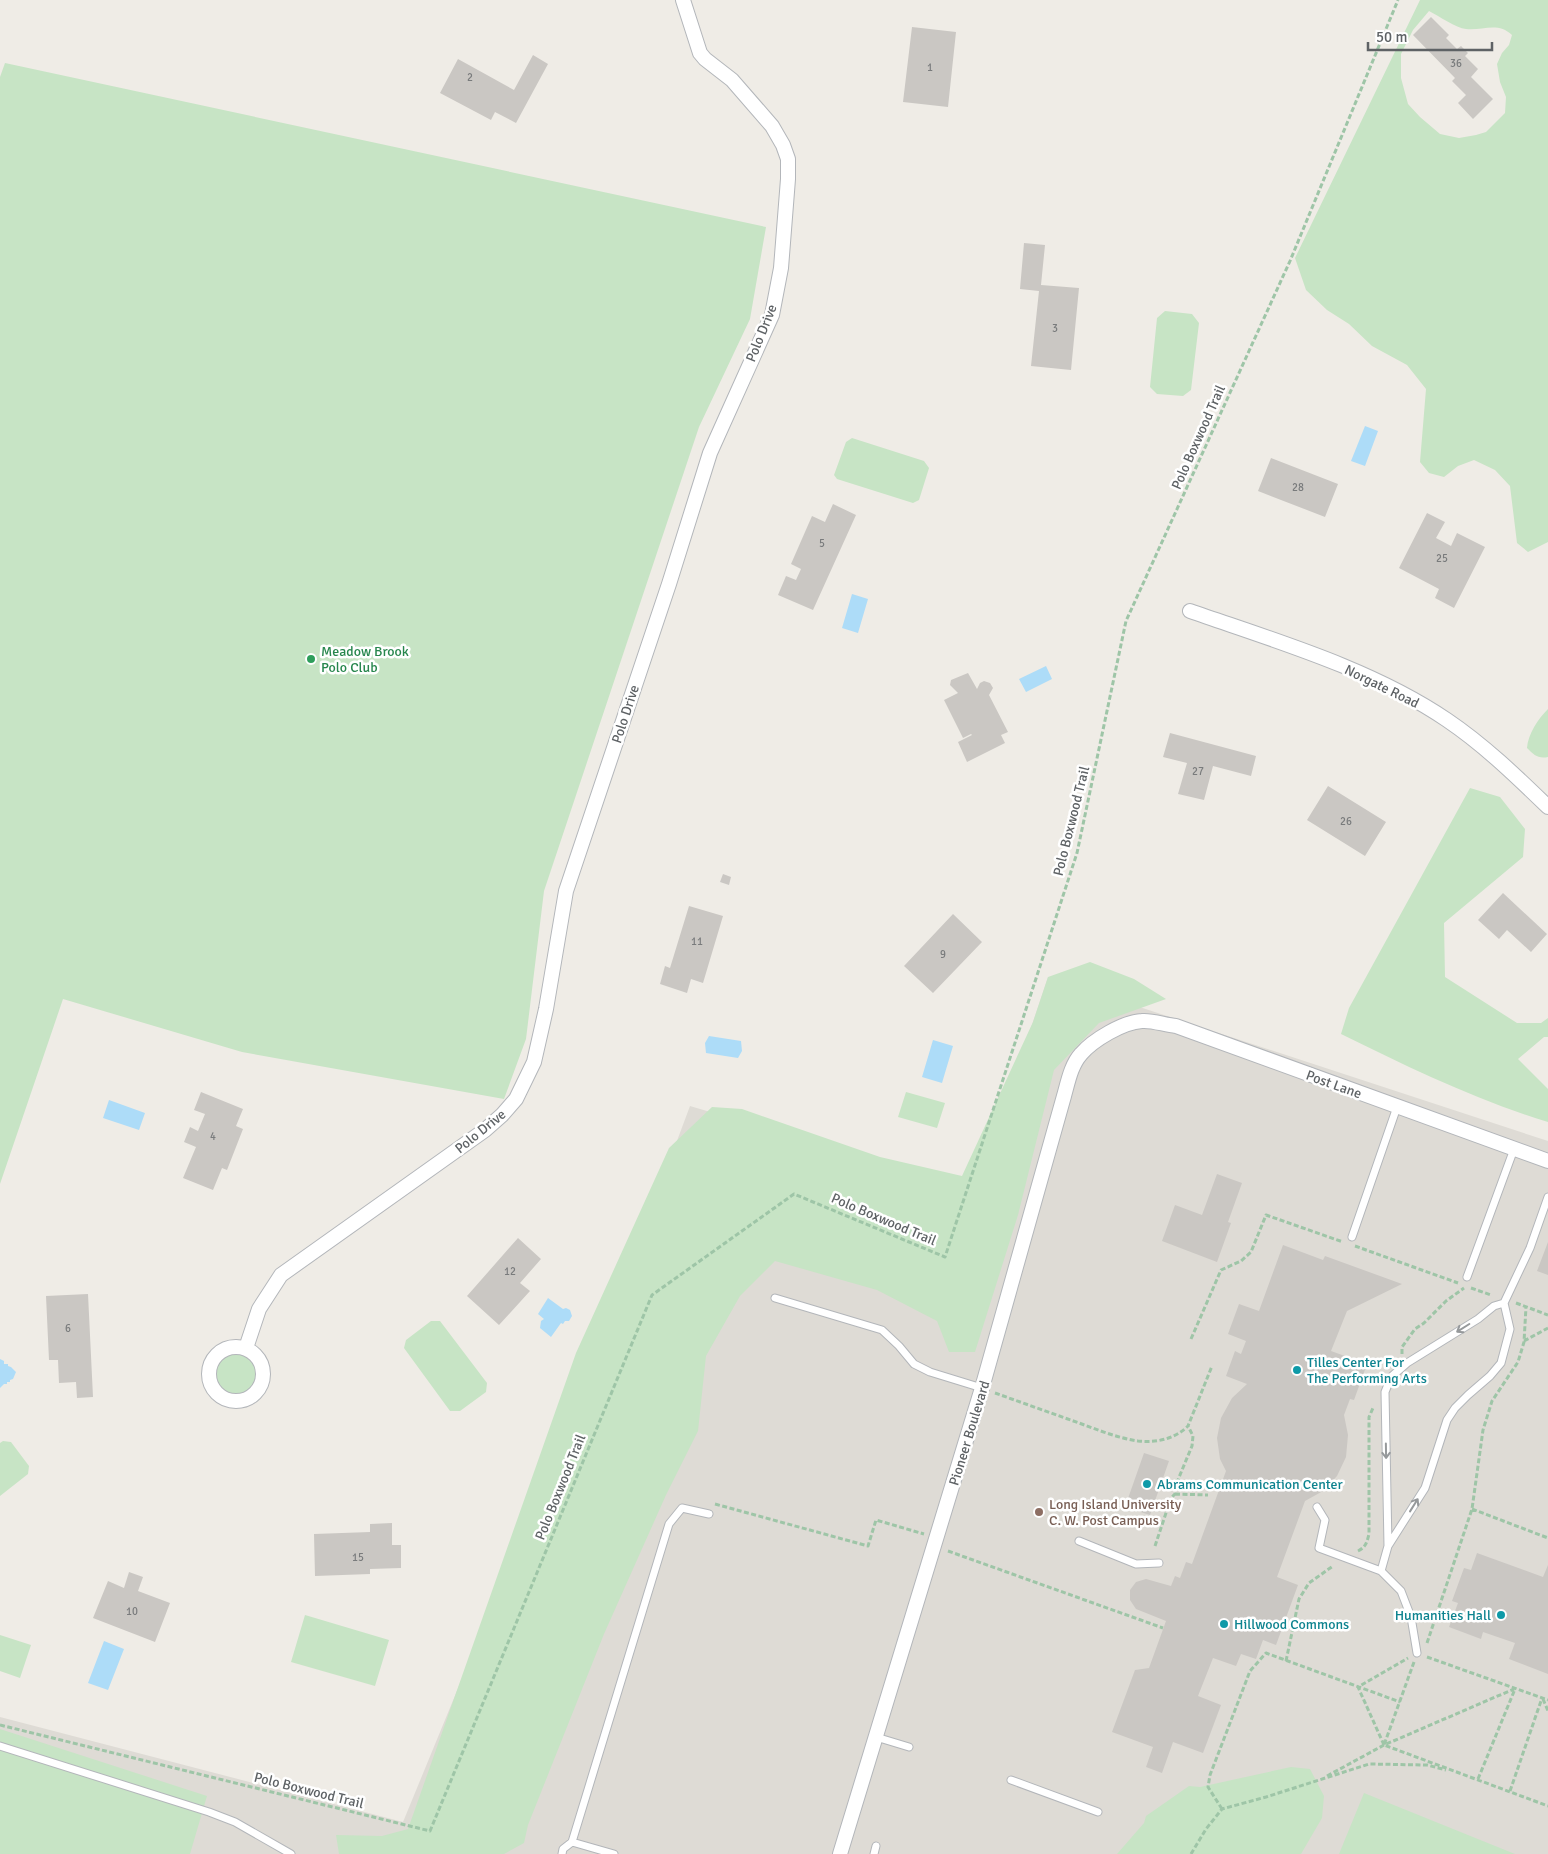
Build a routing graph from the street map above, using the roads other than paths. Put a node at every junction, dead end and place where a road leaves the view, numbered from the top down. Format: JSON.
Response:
{"nodes":[{"id":1,"x":683,"y":0,"type":"edge"},
{"id":2,"x":1190,"y":611,"type":"dead end"},
{"id":3,"x":1548,"y":807,"type":"edge"},
{"id":4,"x":1118,"y":1028,"type":"joint"},
{"id":5,"x":1397,"y":1107,"type":"junction"},
{"id":6,"x":1514,"y":1149,"type":"junction"},
{"id":7,"x":1548,"y":1162,"type":"edge"},
{"id":8,"x":1548,"y":1197,"type":"edge"},
{"id":9,"x":1352,"y":1237,"type":"dead end"},
{"id":10,"x":1467,"y":1277,"type":"dead end"},
{"id":11,"x":775,"y":1298,"type":"dead end"},
{"id":12,"x":1505,"y":1302,"type":"junction"},
{"id":13,"x":246,"y":1348,"type":"dead end"},
{"id":14,"x":982,"y":1388,"type":"junction"},
{"id":15,"x":1317,"y":1507,"type":"dead end"},
{"id":16,"x":709,"y":1514,"type":"dead end"},
{"id":17,"x":1079,"y":1541,"type":"dead end"},
{"id":18,"x":1388,"y":1546,"type":"junction"},
{"id":19,"x":1159,"y":1563,"type":"dead end"},
{"id":20,"x":1381,"y":1571,"type":"junction"},
{"id":21,"x":1420,"y":1654,"type":"road end"},
{"id":22,"x":876,"y":1737,"type":"junction"},
{"id":23,"x":0,"y":1746,"type":"edge"},
{"id":24,"x":909,"y":1747,"type":"dead end"},
{"id":25,"x":1011,"y":1780,"type":"dead end"},
{"id":26,"x":1098,"y":1812,"type":"dead end"},
{"id":27,"x":572,"y":1842,"type":"junction"},
{"id":28,"x":876,"y":1846,"type":"dead end"},
{"id":29,"x":291,"y":1854,"type":"edge"},
{"id":30,"x":562,"y":1854,"type":"edge"},
{"id":31,"x":614,"y":1854,"type":"edge"},
{"id":32,"x":840,"y":1854,"type":"edge"},
{"id":33,"x":874,"y":1854,"type":"edge"}],
"edges":[{"from":1,"to":13,"type":"street","name":"Polo Drive"},
{"from":2,"to":3,"type":"street","name":"Norgate Road"},
{"from":4,"to":5,"type":"street","name":"Post Lane"},
{"from":4,"to":14,"type":"street","name":"Pioneer Boulevard"},
{"from":5,"to":6,"type":"street","name":"Post Lane"},
{"from":5,"to":9,"type":"lane"},
{"from":6,"to":7,"type":"street","name":"Post Lane"},
{"from":6,"to":10,"type":"lane"},
{"from":8,"to":12,"type":"lane"},
{"from":11,"to":14,"type":"lane"},
{"from":18,"to":12,"type":"lane","one_way":true},
{"from":12,"to":18,"type":"lane","one_way":true},
{"from":14,"to":22,"type":"street","name":"Pioneer Boulevard"},
{"from":15,"to":20,"type":"lane"},
{"from":16,"to":27,"type":"lane"},
{"from":17,"to":19,"type":"lane"},
{"from":18,"to":20,"type":"lane"},
{"from":20,"to":21,"type":"lane"},
{"from":22,"to":24,"type":"lane"},
{"from":22,"to":32,"type":"street","name":"Pioneer Boulevard"},
{"from":23,"to":29,"type":"lane"},
{"from":25,"to":26,"type":"lane"},
{"from":27,"to":30,"type":"lane"},
{"from":27,"to":31,"type":"lane"},
{"from":28,"to":33,"type":"lane"}]}
